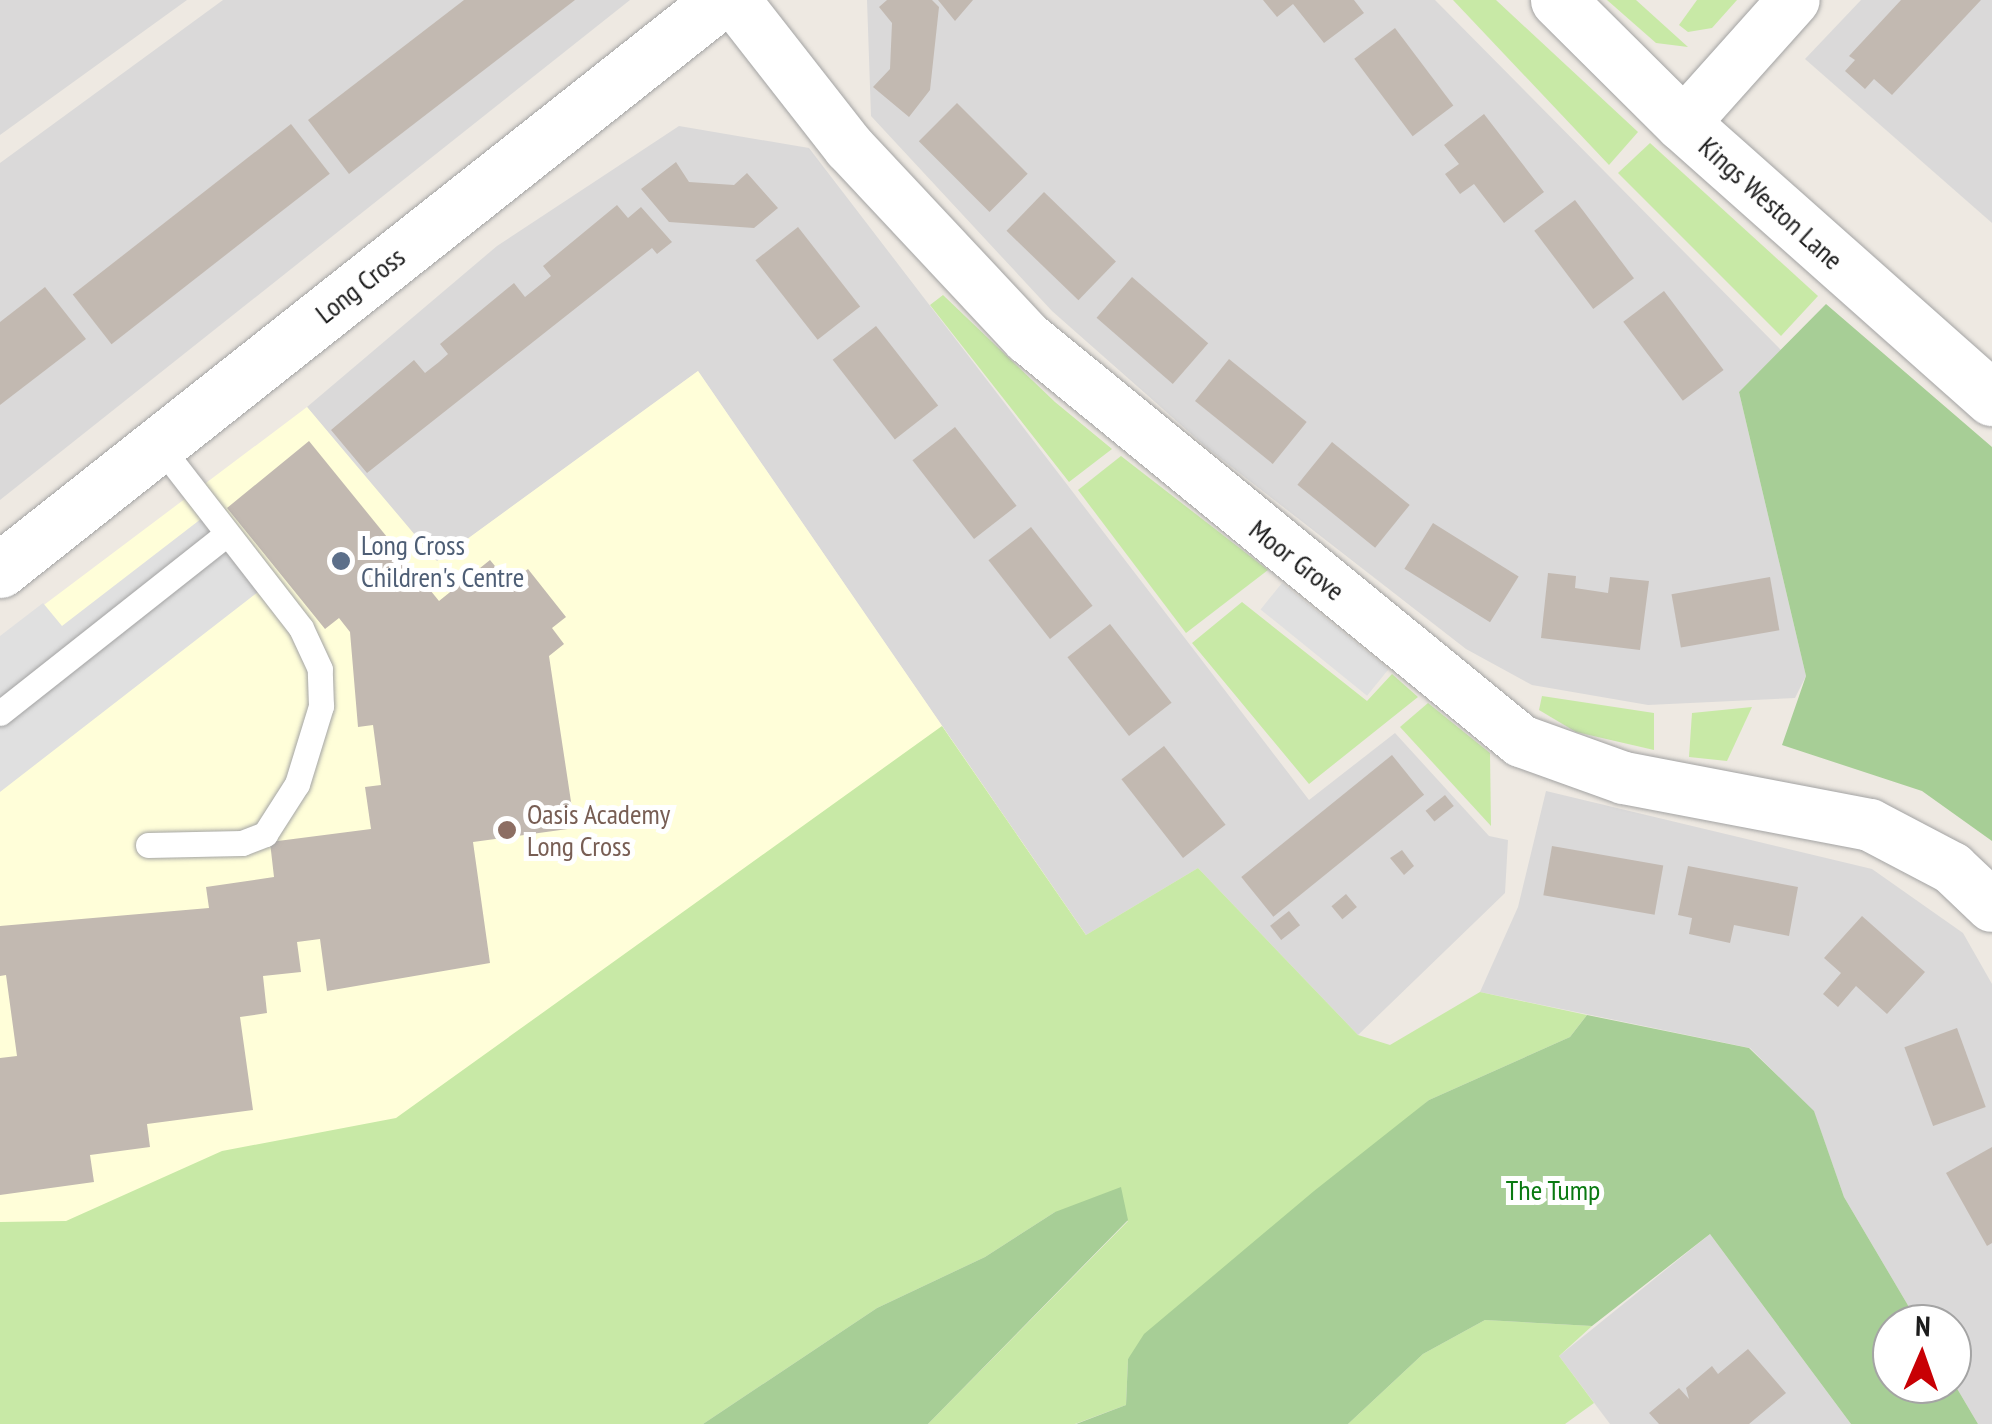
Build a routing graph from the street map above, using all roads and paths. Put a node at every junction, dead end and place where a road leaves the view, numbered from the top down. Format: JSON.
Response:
{"nodes":[{"id":1,"x":721,"y":0,"type":"edge"},
{"id":2,"x":734,"y":0,"type":"edge"},
{"id":3,"x":1558,"y":0,"type":"edge"},
{"id":4,"x":1794,"y":0,"type":"edge"},
{"id":5,"x":1682,"y":124,"type":"junction"},
{"id":6,"x":1992,"y":398,"type":"edge"},
{"id":7,"x":159,"y":445,"type":"junction"},
{"id":8,"x":227,"y":534,"type":"junction"},
{"id":9,"x":0,"y":570,"type":"edge"},
{"id":10,"x":0,"y":713,"type":"edge"},
{"id":11,"x":148,"y":845,"type":"dead end"},
{"id":12,"x":1992,"y":906,"type":"edge"}],
"edges":[{"from":1,"to":7,"type":"street","name":"Long Cross"},
{"from":2,"to":12,"type":"street","name":"Moor Grove"},
{"from":3,"to":5,"type":"street","name":"Kings Weston Lane"},
{"from":4,"to":5,"type":"street"},
{"from":5,"to":6,"type":"street","name":"Kings Weston Lane"},
{"from":7,"to":8,"type":"lane"},
{"from":7,"to":9,"type":"street","name":"Long Cross"},
{"from":8,"to":10,"type":"lane"},
{"from":8,"to":11,"type":"lane"}]}
